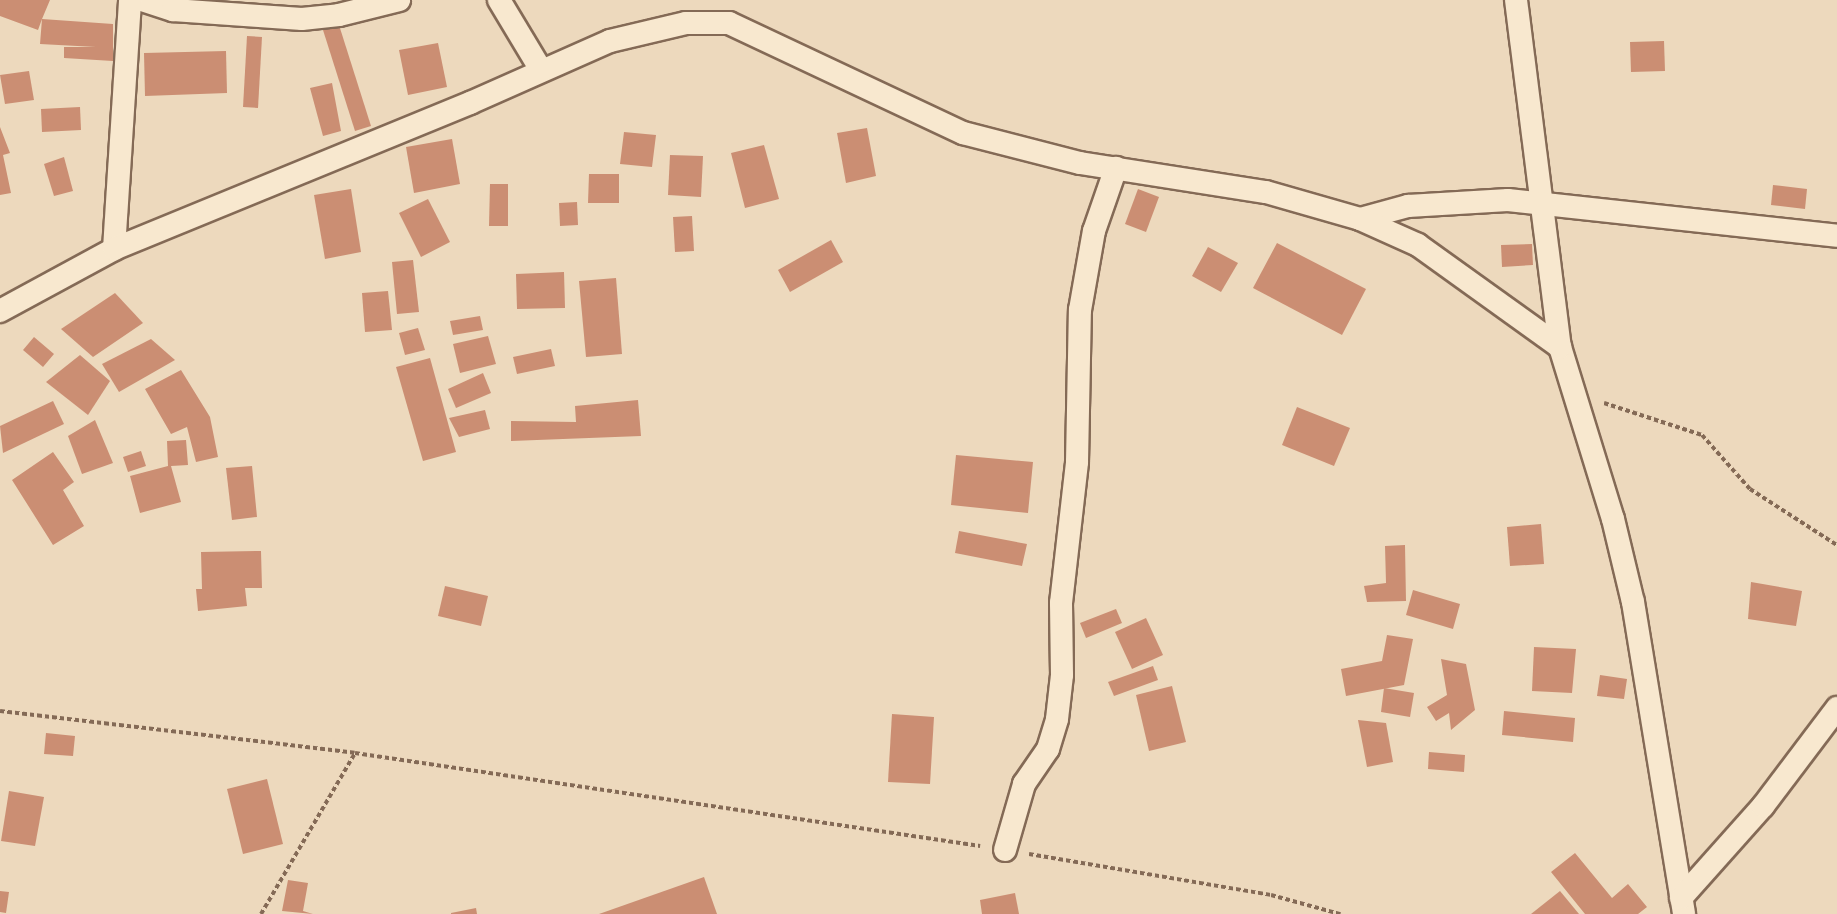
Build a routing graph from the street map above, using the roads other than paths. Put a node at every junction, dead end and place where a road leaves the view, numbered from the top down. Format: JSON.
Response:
{"nodes":[{"id":1,"x":130,"y":0,"type":"edge"},
{"id":2,"x":142,"y":0,"type":"edge"},
{"id":3,"x":399,"y":0,"type":"edge"},
{"id":4,"x":499,"y":0,"type":"edge"},
{"id":5,"x":1516,"y":0,"type":"edge"},
{"id":6,"x":541,"y":70,"type":"junction"},
{"id":7,"x":1116,"y":168,"type":"junction"},
{"id":8,"x":1543,"y":203,"type":"junction"},
{"id":9,"x":1360,"y":219,"type":"junction"},
{"id":10,"x":1837,"y":236,"type":"edge"},
{"id":11,"x":114,"y":249,"type":"junction"},
{"id":12,"x":0,"y":311,"type":"edge"},
{"id":13,"x":1560,"y":347,"type":"junction"},
{"id":14,"x":1837,"y":708,"type":"edge"},
{"id":15,"x":1005,"y":850,"type":"road end"},
{"id":16,"x":1683,"y":906,"type":"edge"}],
"edges":[{"from":1,"to":11,"type":"street"},
{"from":2,"to":3,"type":"street"},
{"from":4,"to":6,"type":"street"},
{"from":5,"to":8,"type":"street"},
{"from":6,"to":7,"type":"street"},
{"from":6,"to":11,"type":"street"},
{"from":7,"to":9,"type":"street"},
{"from":7,"to":15,"type":"street"},
{"from":8,"to":9,"type":"street"},
{"from":8,"to":10,"type":"street"},
{"from":8,"to":13,"type":"street"},
{"from":9,"to":13,"type":"street"},
{"from":11,"to":12,"type":"street"},
{"from":13,"to":16,"type":"street"},
{"from":14,"to":16,"type":"street"}]}
